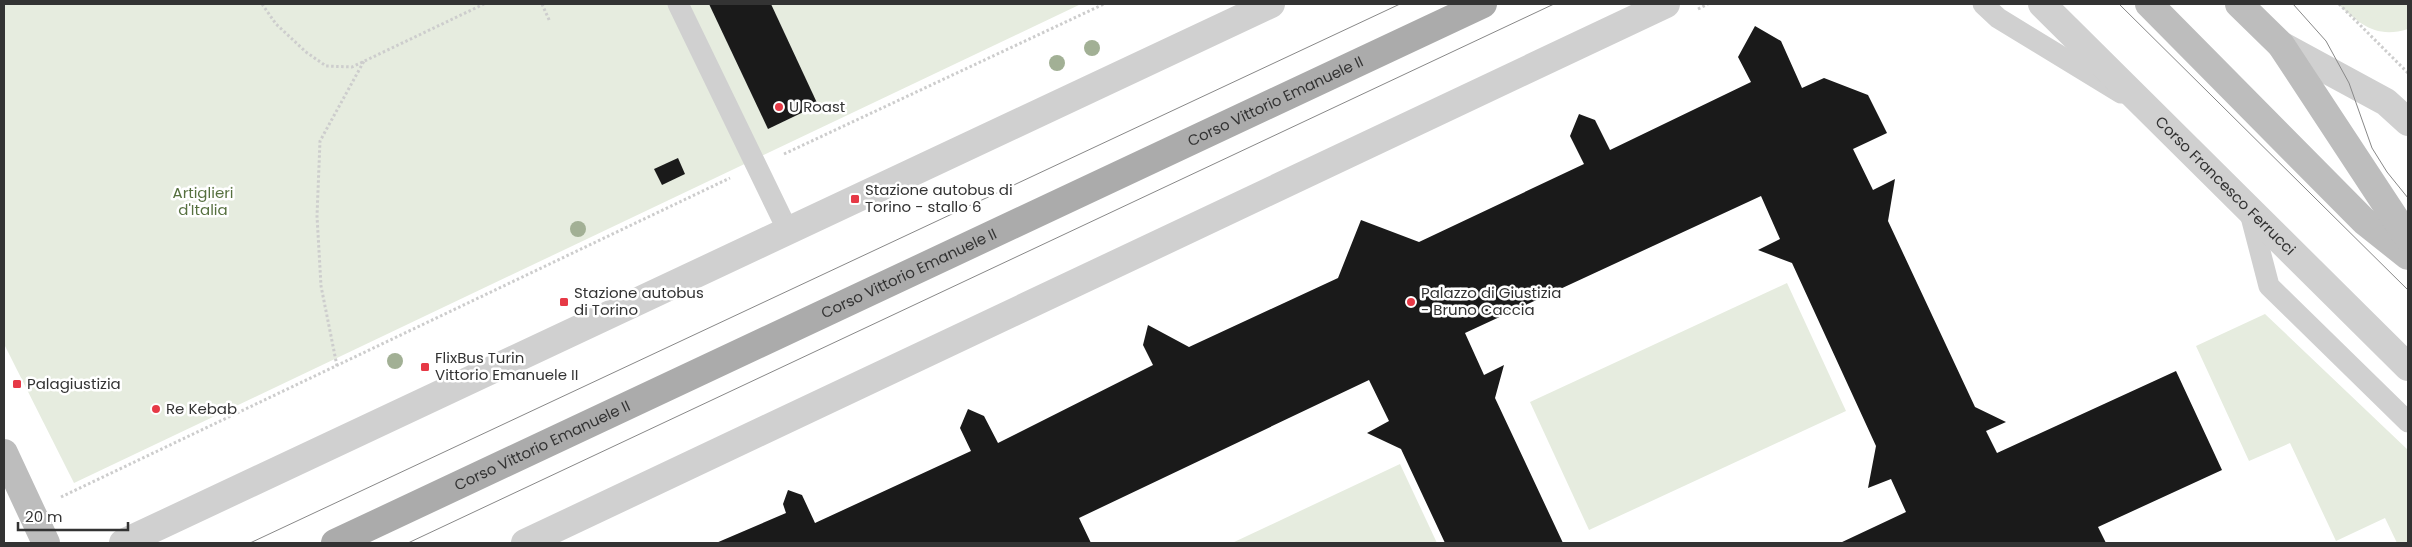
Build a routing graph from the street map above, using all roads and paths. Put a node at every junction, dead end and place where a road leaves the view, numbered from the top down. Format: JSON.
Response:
{"nodes":[{"id":1,"x":262,"y":4,"type":"edge"},
{"id":2,"x":484,"y":4,"type":"edge"},
{"id":3,"x":542,"y":4,"type":"edge"},
{"id":4,"x":678,"y":4,"type":"edge"},
{"id":5,"x":1104,"y":4,"type":"edge"},
{"id":6,"x":1271,"y":4,"type":"edge"},
{"id":7,"x":1483,"y":4,"type":"edge"},
{"id":8,"x":1666,"y":4,"type":"edge"},
{"id":9,"x":1984,"y":4,"type":"edge"},
{"id":10,"x":2042,"y":4,"type":"edge"},
{"id":11,"x":2149,"y":4,"type":"edge"},
{"id":12,"x":2239,"y":4,"type":"edge"},
{"id":13,"x":2339,"y":4,"type":"edge"},
{"id":14,"x":550,"y":22,"type":"dead end"},
{"id":15,"x":2281,"y":45,"type":"junction"},
{"id":16,"x":364,"y":61,"type":"junction"},
{"id":17,"x":2408,"y":73,"type":"edge"},
{"id":18,"x":2149,"y":109,"type":"junction"},
{"id":19,"x":2408,"y":122,"type":"edge"},
{"id":20,"x":756,"y":167,"type":"junction"},
{"id":21,"x":2249,"y":209,"type":"junction"},
{"id":22,"x":788,"y":230,"type":"junction"},
{"id":23,"x":2408,"y":238,"type":"edge"},
{"id":24,"x":2408,"y":256,"type":"edge"},
{"id":25,"x":337,"y":366,"type":"junction"},
{"id":26,"x":2408,"y":368,"type":"edge"},
{"id":27,"x":2408,"y":422,"type":"edge"},
{"id":28,"x":4,"y":453,"type":"edge"},
{"id":29,"x":30,"y":510,"type":"junction"},
{"id":30,"x":46,"y":543,"type":"edge"},
{"id":31,"x":123,"y":543,"type":"edge"},
{"id":32,"x":335,"y":543,"type":"edge"},
{"id":33,"x":525,"y":543,"type":"edge"}],
"edges":[{"from":1,"to":16,"type":"path"},
{"from":2,"to":16,"type":"path"},
{"from":3,"to":14,"type":"path"},
{"from":4,"to":20,"type":"lane"},
{"from":5,"to":20,"type":"path"},
{"from":6,"to":22,"type":"street"},
{"from":7,"to":32,"type":"main road","name":"Corso Vittorio Emanuele II"},
{"from":8,"to":33,"type":"street"},
{"from":9,"to":18,"type":"lane"},
{"from":10,"to":18,"type":"street","name":"Corso Francesco Ferrucci"},
{"from":11,"to":24,"type":"main road"},
{"from":12,"to":15,"type":"main road"},
{"from":13,"to":17,"type":"path"},
{"from":15,"to":19,"type":"street"},
{"from":15,"to":23,"type":"main road"},
{"from":16,"to":25,"type":"path"},
{"from":18,"to":21,"type":"street","name":"Corso Francesco Ferrucci"},
{"from":20,"to":22,"type":"lane"},
{"from":20,"to":25,"type":"path"},
{"from":21,"to":26,"type":"street","name":"Corso Francesco Ferrucci"},
{"from":21,"to":27,"type":"lane"},
{"from":22,"to":31,"type":"street"},
{"from":25,"to":29,"type":"path"},
{"from":28,"to":29,"type":"main road"},
{"from":29,"to":30,"type":"main road"}]}
